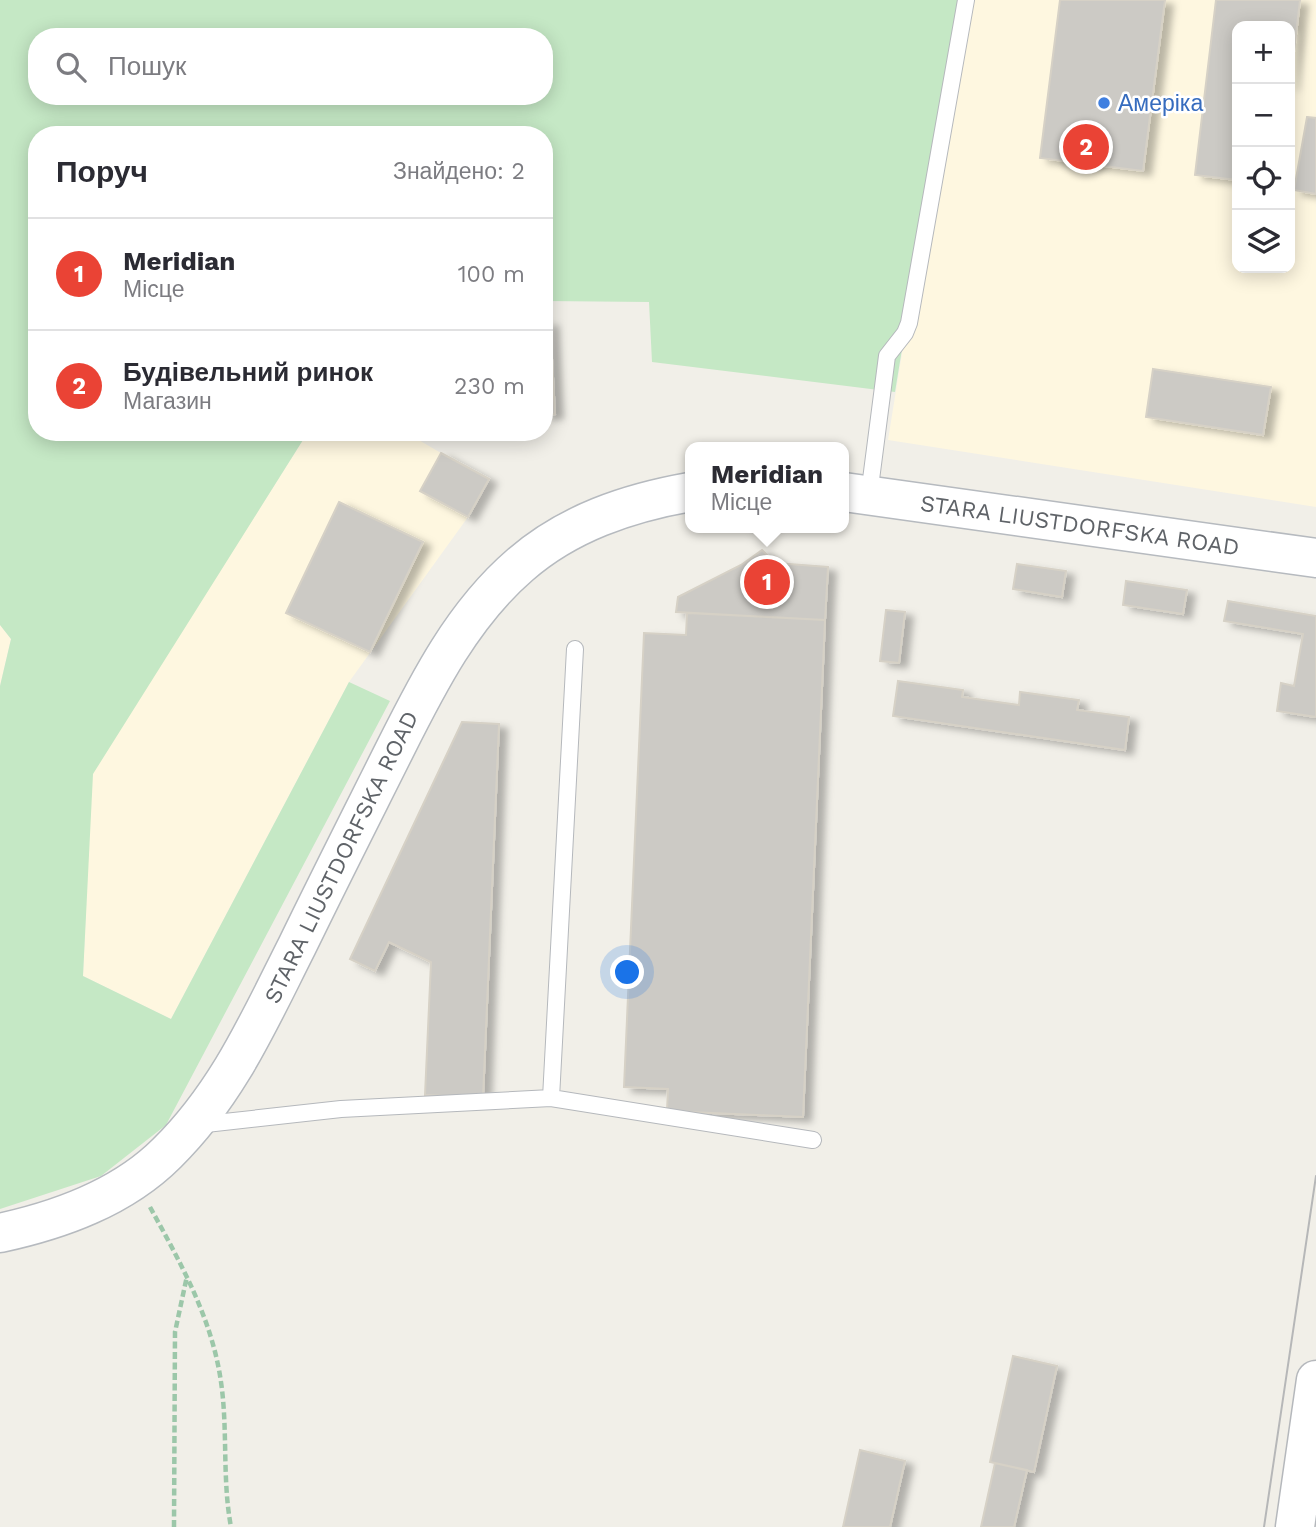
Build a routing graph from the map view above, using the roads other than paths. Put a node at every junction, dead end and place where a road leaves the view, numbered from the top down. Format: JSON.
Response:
{"nodes":[{"id":1,"x":966,"y":0,"type":"edge"},
{"id":2,"x":685,"y":493,"type":"edge"},
{"id":3,"x":857,"y":494,"type":"edge"},
{"id":4,"x":1316,"y":558,"type":"edge"},
{"id":5,"x":575,"y":649,"type":"dead end"},
{"id":6,"x":551,"y":1098,"type":"junction"},
{"id":7,"x":192,"y":1125,"type":"junction"},
{"id":8,"x":813,"y":1140,"type":"dead end"},
{"id":9,"x":0,"y":1233,"type":"edge"},
{"id":10,"x":1316,"y":1380,"type":"edge"},
{"id":11,"x":1295,"y":1527,"type":"edge"}],
"edges":[{"from":1,"to":3,"type":"lane"},
{"from":2,"to":7,"type":"main road","name":"STARA LIUSTDORFSKA ROAD"},
{"from":3,"to":4,"type":"main road","name":"STARA LIUSTDORFSKA ROAD"},
{"from":5,"to":6,"type":"lane"},
{"from":6,"to":7,"type":"lane"},
{"from":6,"to":8,"type":"lane"},
{"from":7,"to":9,"type":"main road","name":"STARA LIUSTDORFSKA ROAD"},
{"from":10,"to":11,"type":"main road"}]}
